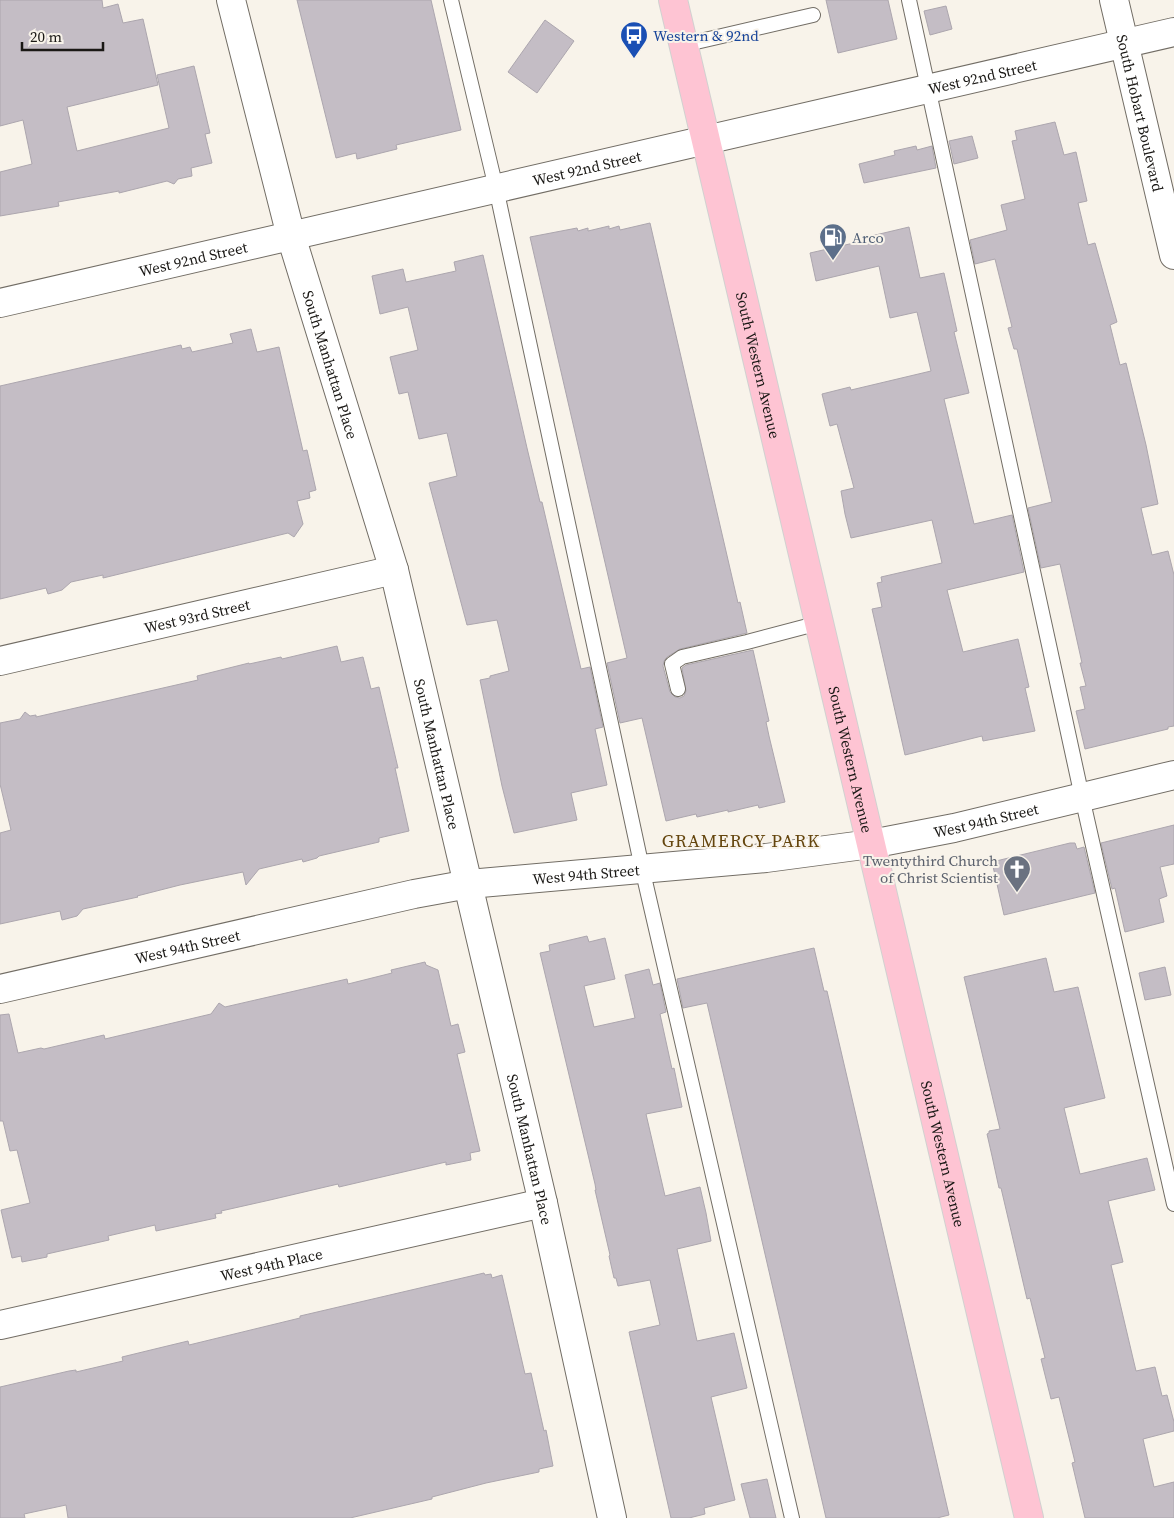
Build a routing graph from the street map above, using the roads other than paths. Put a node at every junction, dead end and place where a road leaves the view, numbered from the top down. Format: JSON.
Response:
{"nodes":[{"id":1,"x":231,"y":0,"type":"edge"},
{"id":2,"x":451,"y":0,"type":"edge"},
{"id":3,"x":673,"y":0,"type":"edge"},
{"id":4,"x":909,"y":0,"type":"edge"},
{"id":5,"x":1114,"y":0,"type":"edge"},
{"id":6,"x":813,"y":15,"type":"dead end"},
{"id":7,"x":1174,"y":32,"type":"edge"},
{"id":8,"x":1124,"y":43,"type":"junction"},
{"id":9,"x":683,"y":45,"type":"junction"},
{"id":10,"x":929,"y":88,"type":"junction"},
{"id":11,"x":706,"y":140,"type":"junction"},
{"id":12,"x":496,"y":188,"type":"junction"},
{"id":13,"x":292,"y":236,"type":"junction"},
{"id":14,"x":1174,"y":255,"type":"edge"},
{"id":15,"x":0,"y":303,"type":"edge"},
{"id":16,"x":394,"y":570,"type":"junction"},
{"id":17,"x":819,"y":622,"type":"junction"},
{"id":18,"x":0,"y":661,"type":"edge"},
{"id":19,"x":678,"y":690,"type":"dead end"},
{"id":20,"x":1174,"y":775,"type":"edge"},
{"id":21,"x":1082,"y":797,"type":"junction"},
{"id":22,"x":871,"y":844,"type":"junction"},
{"id":23,"x":642,"y":868,"type":"junction"},
{"id":24,"x":469,"y":884,"type":"junction"},
{"id":25,"x":0,"y":989,"type":"edge"},
{"id":26,"x":543,"y":1204,"type":"junction"},
{"id":27,"x":1174,"y":1204,"type":"edge"},
{"id":28,"x":0,"y":1325,"type":"edge"},
{"id":29,"x":609,"y":1517,"type":"edge"},
{"id":30,"x":792,"y":1518,"type":"edge"},
{"id":31,"x":1029,"y":1518,"type":"edge"}],
"edges":[{"from":1,"to":13,"type":"street","name":"South Manhattan Place"},
{"from":2,"to":12,"type":"lane"},
{"from":3,"to":9,"type":"main road","name":"South Western Avenue"},
{"from":4,"to":10,"type":"lane"},
{"from":5,"to":8,"type":"street","name":"South Hobart Boulevard"},
{"from":6,"to":9,"type":"lane"},
{"from":7,"to":8,"type":"street","name":"West 92nd Street"},
{"from":8,"to":10,"type":"street","name":"West 92nd Street"},
{"from":8,"to":14,"type":"street","name":"South Hobart Boulevard"},
{"from":9,"to":11,"type":"main road","name":"South Western Avenue"},
{"from":10,"to":11,"type":"street","name":"West 92nd Street"},
{"from":10,"to":21,"type":"lane"},
{"from":11,"to":12,"type":"street","name":"West 92nd Street"},
{"from":11,"to":17,"type":"main road","name":"South Western Avenue"},
{"from":12,"to":13,"type":"street","name":"West 92nd Street"},
{"from":12,"to":23,"type":"lane"},
{"from":13,"to":15,"type":"street","name":"West 92nd Street"},
{"from":13,"to":16,"type":"street","name":"South Manhattan Place"},
{"from":16,"to":18,"type":"street","name":"West 93rd Street"},
{"from":16,"to":24,"type":"street","name":"South Manhattan Place"},
{"from":17,"to":19,"type":"lane"},
{"from":17,"to":22,"type":"main road","name":"South Western Avenue"},
{"from":20,"to":21,"type":"street","name":"West 94th Street"},
{"from":21,"to":22,"type":"street","name":"West 94th Street"},
{"from":21,"to":27,"type":"lane"},
{"from":22,"to":23,"type":"street","name":"West 94th Street"},
{"from":22,"to":31,"type":"main road","name":"South Western Avenue"},
{"from":23,"to":24,"type":"street","name":"West 94th Street"},
{"from":23,"to":30,"type":"lane"},
{"from":24,"to":25,"type":"street","name":"West 94th Street"},
{"from":24,"to":26,"type":"street","name":"South Manhattan Place"},
{"from":26,"to":28,"type":"street","name":"West 94th Place"},
{"from":26,"to":29,"type":"street","name":"South Manhattan Place"}]}
